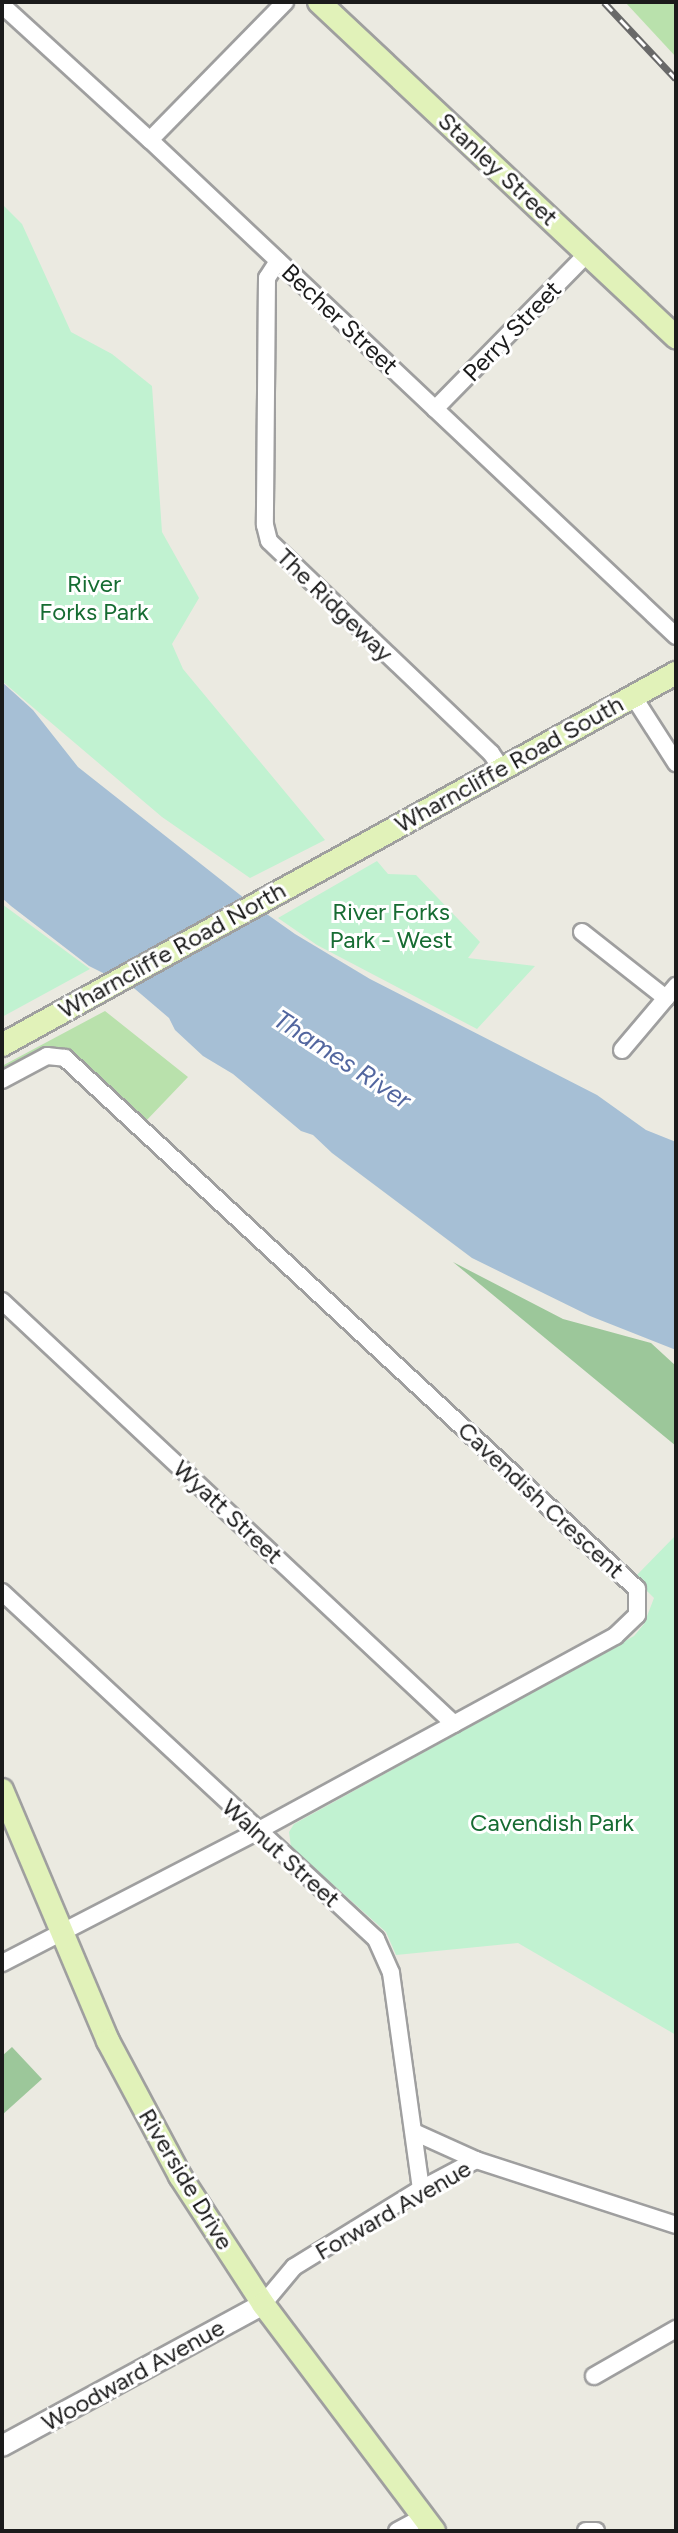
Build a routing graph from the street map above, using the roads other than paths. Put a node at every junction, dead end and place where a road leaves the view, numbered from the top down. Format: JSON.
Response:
{"nodes":[{"id":1,"x":285,"y":2,"type":"edge"},
{"id":2,"x":319,"y":2,"type":"edge"},
{"id":3,"x":2,"y":5,"type":"edge"},
{"id":4,"x":150,"y":140,"type":"junction"},
{"id":5,"x":588,"y":253,"type":"junction"},
{"id":6,"x":278,"y":261,"type":"junction"},
{"id":7,"x":676,"y":337,"type":"edge"},
{"id":8,"x":435,"y":409,"type":"junction"},
{"id":9,"x":676,"y":636,"type":"edge"},
{"id":10,"x":676,"y":673,"type":"edge"},
{"id":11,"x":633,"y":696,"type":"junction"},
{"id":12,"x":676,"y":763,"type":"edge"},
{"id":13,"x":501,"y":768,"type":"junction"},
{"id":14,"x":343,"y":855,"type":"joint"},
{"id":15,"x":582,"y":932,"type":"dead end"},
{"id":16,"x":671,"y":992,"type":"edge"},
{"id":17,"x":2,"y":1045,"type":"edge"},
{"id":18,"x":622,"y":1050,"type":"dead end"},
{"id":19,"x":2,"y":1080,"type":"edge"},
{"id":20,"x":2,"y":1301,"type":"edge"},
{"id":21,"x":2,"y":1592,"type":"edge"},
{"id":22,"x":454,"y":1724,"type":"junction"},
{"id":23,"x":2,"y":1790,"type":"edge"},
{"id":24,"x":256,"y":1832,"type":"junction"},
{"id":25,"x":63,"y":1933,"type":"junction"},
{"id":26,"x":2,"y":1963,"type":"edge"},
{"id":27,"x":414,"y":2132,"type":"junction"},
{"id":28,"x":476,"y":2160,"type":"junction"},
{"id":29,"x":421,"y":2189,"type":"junction"},
{"id":30,"x":676,"y":2225,"type":"edge"},
{"id":31,"x":263,"y":2304,"type":"junction"},
{"id":32,"x":676,"y":2329,"type":"edge"},
{"id":33,"x":594,"y":2376,"type":"dead end"},
{"id":34,"x":2,"y":2446,"type":"edge"},
{"id":35,"x":428,"y":2524,"type":"edge"},
{"id":36,"x":397,"y":2531,"type":"edge"},
{"id":37,"x":586,"y":2531,"type":"edge"},
{"id":38,"x":596,"y":2531,"type":"edge"}],
"edges":[{"from":1,"to":4,"type":"street"},
{"from":2,"to":5,"type":"main road","name":"Stanley Street"},
{"from":3,"to":4,"type":"street","name":"Becher Street"},
{"from":4,"to":6,"type":"street","name":"Becher Street"},
{"from":5,"to":7,"type":"main road","name":"Stanley Street"},
{"from":5,"to":8,"type":"street","name":"Perry Street"},
{"from":6,"to":8,"type":"street","name":"Becher Street"},
{"from":6,"to":13,"type":"street","name":"The Ridgeway"},
{"from":8,"to":9,"type":"street","name":"Becher Street"},
{"from":10,"to":11,"type":"main road","name":"Wharncliffe Road South"},
{"from":11,"to":12,"type":"street"},
{"from":11,"to":13,"type":"main road","name":"Wharncliffe Road South"},
{"from":13,"to":14,"type":"main road","name":"Wharncliffe Road South"},
{"from":14,"to":17,"type":"main road","name":"Wharncliffe Road North"},
{"from":15,"to":16,"type":"street"},
{"from":16,"to":18,"type":"street"},
{"from":19,"to":22,"type":"street","name":"Cavendish Crescent"},
{"from":20,"to":22,"type":"street","name":"Wyatt Street"},
{"from":21,"to":24,"type":"street","name":"Walnut Street"},
{"from":22,"to":24,"type":"street","name":"Cavendish Crescent"},
{"from":23,"to":25,"type":"main road","name":"Riverside Drive"},
{"from":24,"to":25,"type":"street","name":"Cavendish Crescent"},
{"from":24,"to":27,"type":"street","name":"Walnut Street"},
{"from":25,"to":26,"type":"street","name":"Cavendish Crescent"},
{"from":25,"to":31,"type":"main road","name":"Riverside Drive"},
{"from":27,"to":28,"type":"street"},
{"from":27,"to":29,"type":"street","name":"Walnut Street"},
{"from":28,"to":29,"type":"street","name":"Forward Avenue"},
{"from":28,"to":30,"type":"street","name":"Forward Avenue"},
{"from":29,"to":31,"type":"street","name":"Forward Avenue"},
{"from":31,"to":34,"type":"street","name":"Woodward Avenue"},
{"from":31,"to":35,"type":"main road","name":"Riverside Drive"},
{"from":32,"to":33,"type":"street"},
{"from":35,"to":36,"type":"street"},
{"from":37,"to":38,"type":"street"}]}
